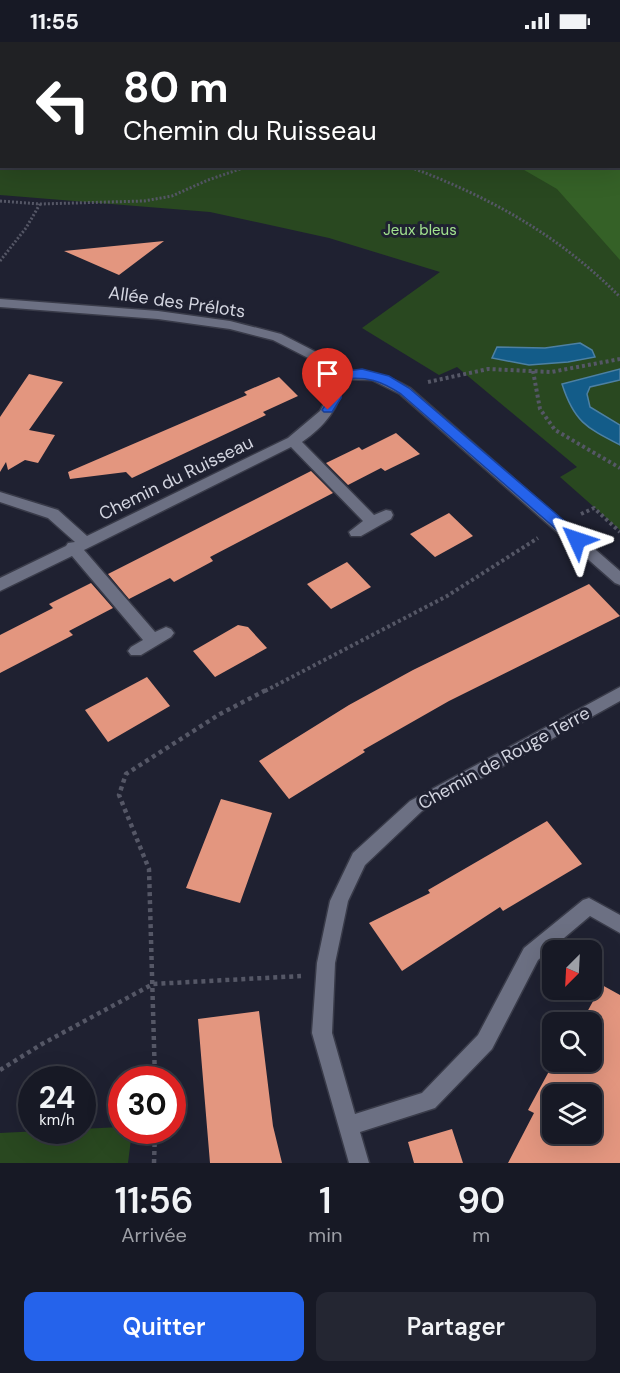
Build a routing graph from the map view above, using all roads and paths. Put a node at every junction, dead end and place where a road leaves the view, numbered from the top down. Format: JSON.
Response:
{"nodes":[{"id":1,"x":244,"y":168,"type":"edge"},
{"id":2,"x":411,"y":168,"type":"edge"},
{"id":3,"x":0,"y":201,"type":"edge"},
{"id":4,"x":40,"y":204,"type":"junction"},
{"id":5,"x":0,"y":261,"type":"edge"},
{"id":6,"x":620,"y":297,"type":"edge"},
{"id":7,"x":0,"y":303,"type":"edge"},
{"id":8,"x":620,"y":359,"type":"edge"},
{"id":9,"x":533,"y":371,"type":"junction"},
{"id":10,"x":338,"y":376,"type":"junction"},
{"id":11,"x":405,"y":391,"type":"junction"},
{"id":12,"x":293,"y":441,"type":"junction"},
{"id":13,"x":620,"y":468,"type":"edge"},
{"id":14,"x":0,"y":497,"type":"edge"},
{"id":15,"x":386,"y":515,"type":"dead end"},
{"id":16,"x":372,"y":522,"type":"junction"},
{"id":17,"x":560,"y":524,"type":"junction"},
{"id":18,"x":356,"y":532,"type":"dead end"},
{"id":19,"x":620,"y":532,"type":"edge"},
{"id":20,"x":79,"y":545,"type":"junction"},
{"id":21,"x":620,"y":579,"type":"edge"},
{"id":22,"x":0,"y":585,"type":"edge"},
{"id":23,"x":136,"y":651,"type":"dead end"},
{"id":24,"x":620,"y":693,"type":"edge"},
{"id":25,"x":620,"y":925,"type":"edge"},
{"id":26,"x":326,"y":975,"type":"junction"},
{"id":27,"x":153,"y":984,"type":"junction"},
{"id":28,"x":155,"y":1066,"type":"edge"},
{"id":29,"x":0,"y":1070,"type":"edge"},
{"id":30,"x":348,"y":1126,"type":"junction"},
{"id":31,"x":155,"y":1144,"type":"edge"},
{"id":32,"x":154,"y":1163,"type":"edge"},
{"id":33,"x":359,"y":1163,"type":"edge"}],
"edges":[{"from":1,"to":4,"type":"path"},
{"from":2,"to":6,"type":"path"},
{"from":3,"to":4,"type":"path"},
{"from":4,"to":5,"type":"path"},
{"from":7,"to":10,"type":"street","name":"Allée des Prélots"},
{"from":8,"to":9,"type":"path"},
{"from":9,"to":11,"type":"path"},
{"from":9,"to":13,"type":"path"},
{"from":10,"to":11,"type":"street"},
{"from":10,"to":12,"type":"street","name":"Chemin du Ruisseau"},
{"from":11,"to":17,"type":"street"},
{"from":12,"to":16,"type":"street"},
{"from":12,"to":20,"type":"street","name":"Chemin du Ruisseau"},
{"from":14,"to":20,"type":"street"},
{"from":15,"to":16,"type":"street"},
{"from":16,"to":18,"type":"street"},
{"from":17,"to":19,"type":"path"},
{"from":17,"to":21,"type":"street"},
{"from":17,"to":27,"type":"path"},
{"from":20,"to":22,"type":"street","name":"Chemin du Ruisseau"},
{"from":20,"to":23,"type":"street"},
{"from":24,"to":26,"type":"street","name":"Chemin de Rouge Terre"},
{"from":25,"to":30,"type":"street"},
{"from":26,"to":27,"type":"path"},
{"from":26,"to":30,"type":"street","name":"Chemin de Rouge Terre"},
{"from":27,"to":28,"type":"path"},
{"from":27,"to":29,"type":"path"},
{"from":30,"to":33,"type":"street","name":"Chemin de Rouge Terre"},
{"from":31,"to":32,"type":"path"}]}
